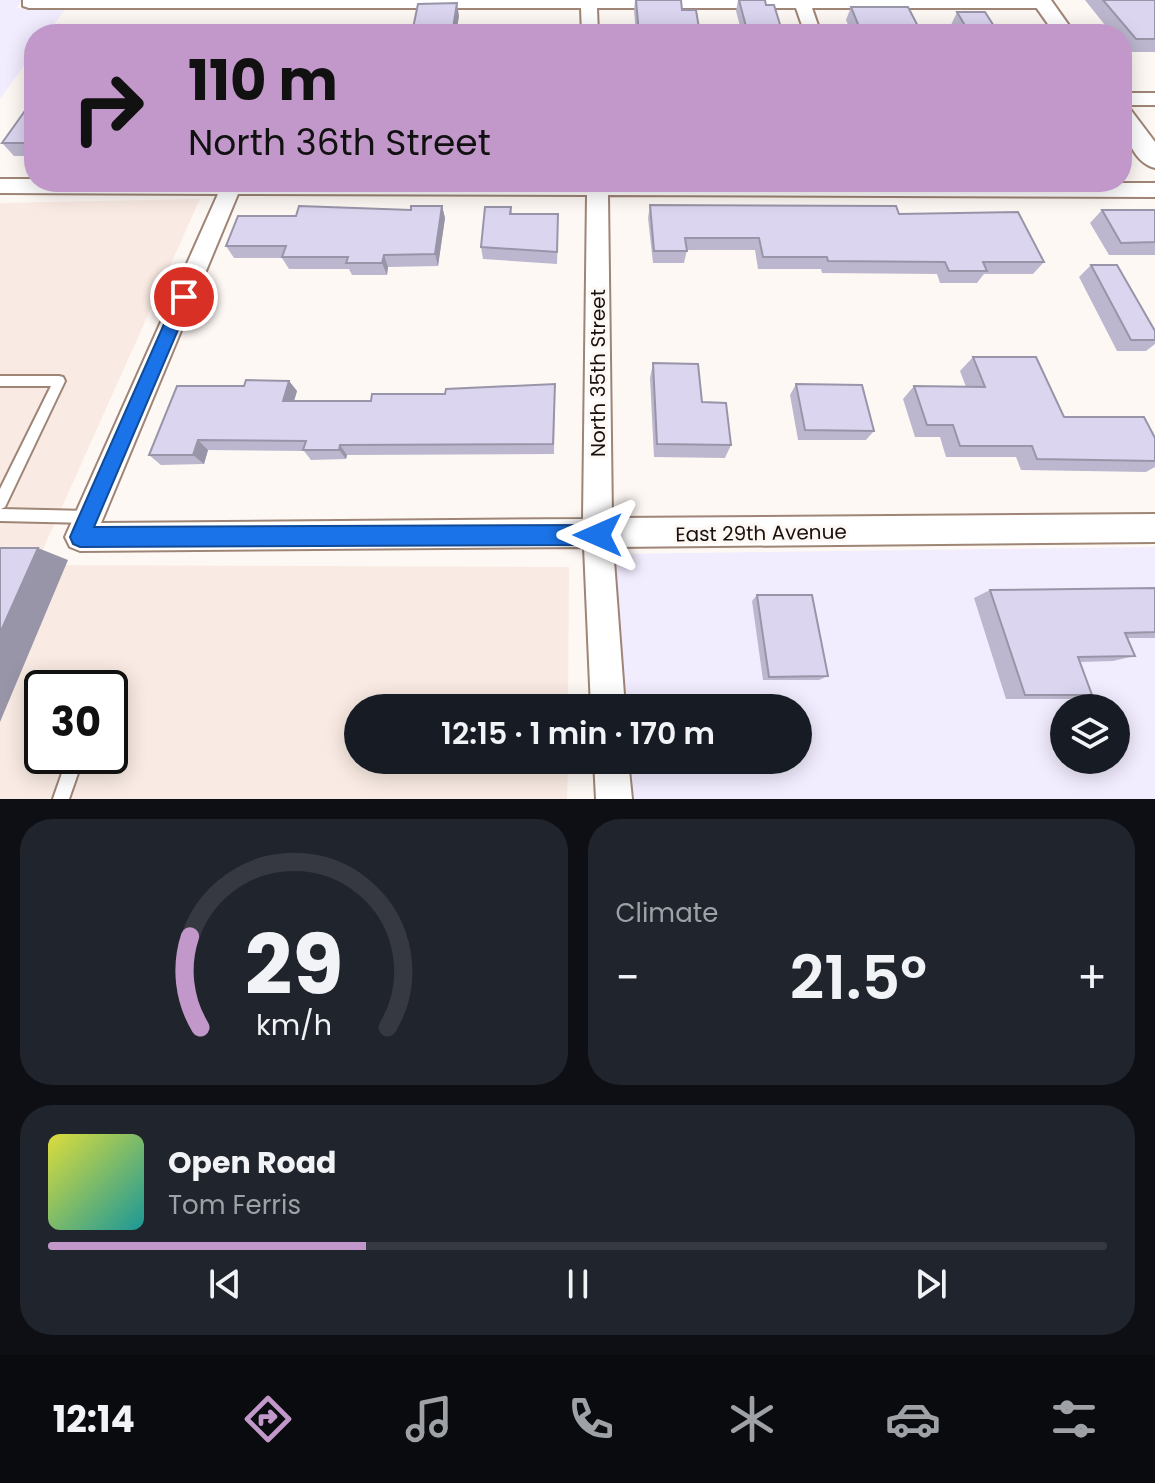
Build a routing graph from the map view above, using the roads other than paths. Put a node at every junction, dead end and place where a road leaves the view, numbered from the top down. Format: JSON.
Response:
{"nodes":[{"id":1,"x":589,"y":1,"type":"edge"},
{"id":2,"x":801,"y":1,"type":"edge"},
{"id":3,"x":1042,"y":2,"type":"edge"},
{"id":4,"x":29,"y":3,"type":"dead end"},
{"id":5,"x":590,"y":24,"type":"edge"},
{"id":6,"x":809,"y":24,"type":"edge"},
{"id":7,"x":1058,"y":24,"type":"edge"},
{"id":8,"x":1132,"y":99,"type":"edge"},
{"id":9,"x":1155,"y":99,"type":"edge"},
{"id":10,"x":1132,"y":128,"type":"edge"},
{"id":11,"x":1155,"y":160,"type":"edge"},
{"id":12,"x":0,"y":186,"type":"edge"},
{"id":13,"x":24,"y":186,"type":"edge"},
{"id":14,"x":1132,"y":190,"type":"edge"},
{"id":15,"x":1155,"y":190,"type":"edge"},
{"id":16,"x":229,"y":192,"type":"edge"},
{"id":17,"x":598,"y":192,"type":"edge"},
{"id":18,"x":0,"y":381,"type":"edge"},
{"id":19,"x":0,"y":503,"type":"edge"},
{"id":20,"x":0,"y":515,"type":"edge"},
{"id":21,"x":84,"y":527,"type":"junction"},
{"id":22,"x":1155,"y":528,"type":"edge"},
{"id":23,"x":598,"y":535,"type":"junction"},
{"id":24,"x":607,"y":694,"type":"edge"},
{"id":25,"x":70,"y":774,"type":"edge"},
{"id":26,"x":612,"y":774,"type":"edge"},
{"id":27,"x":61,"y":799,"type":"edge"},
{"id":28,"x":614,"y":799,"type":"edge"}],
"edges":[{"from":1,"to":2,"type":"street"},
{"from":1,"to":4,"type":"street"},
{"from":1,"to":5,"type":"street"},
{"from":2,"to":3,"type":"street"},
{"from":2,"to":6,"type":"street"},
{"from":3,"to":7,"type":"street"},
{"from":8,"to":9,"type":"street"},
{"from":10,"to":11,"type":"street"},
{"from":12,"to":13,"type":"street"},
{"from":14,"to":15,"type":"street"},
{"from":16,"to":21,"type":"street"},
{"from":17,"to":23,"type":"street","name":"North 35th Street"},
{"from":18,"to":19,"type":"lane"},
{"from":20,"to":21,"type":"lane"},
{"from":21,"to":23,"type":"street","name":"East 29th Avenue"},
{"from":22,"to":23,"type":"street","name":"East 29th Avenue"},
{"from":23,"to":24,"type":"street","name":"North 35th Street"},
{"from":25,"to":27,"type":"lane"},
{"from":26,"to":28,"type":"street"}]}
